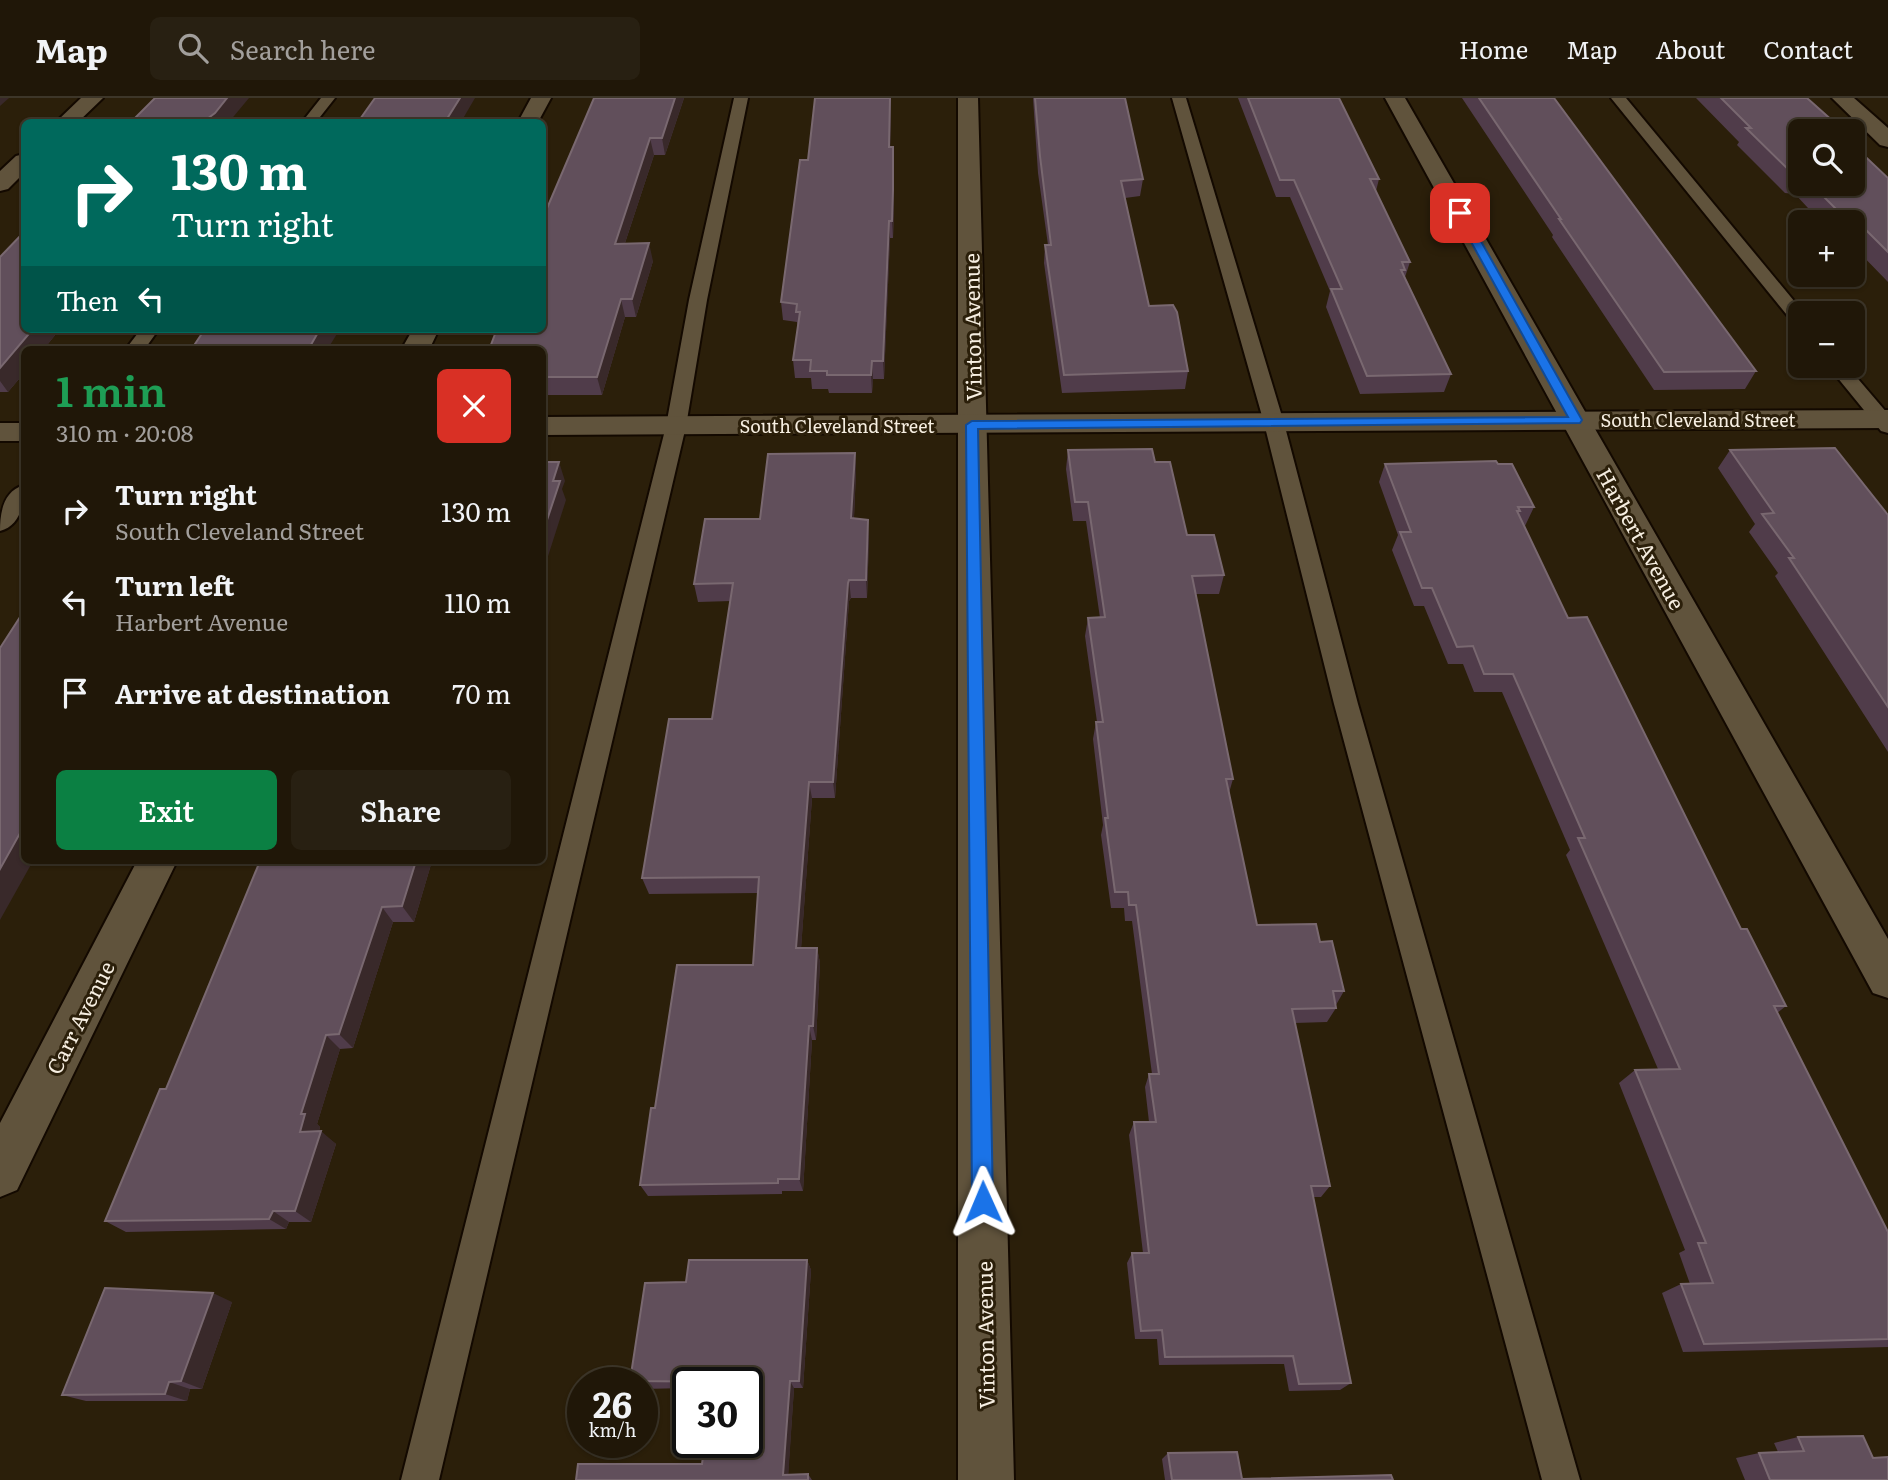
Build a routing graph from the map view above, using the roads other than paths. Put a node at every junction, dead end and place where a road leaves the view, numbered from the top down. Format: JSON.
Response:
{"nodes":[{"id":1,"x":93,"y":98,"type":"edge"},
{"id":2,"x":328,"y":98,"type":"edge"},
{"id":3,"x":541,"y":98,"type":"edge"},
{"id":4,"x":741,"y":98,"type":"edge"},
{"id":5,"x":968,"y":98,"type":"edge"},
{"id":6,"x":1179,"y":98,"type":"edge"},
{"id":7,"x":1395,"y":98,"type":"edge"},
{"id":8,"x":1618,"y":98,"type":"edge"},
{"id":9,"x":1842,"y":98,"type":"edge"},
{"id":10,"x":69,"y":119,"type":"edge"},
{"id":11,"x":311,"y":119,"type":"edge"},
{"id":12,"x":530,"y":119,"type":"edge"},
{"id":13,"x":1888,"y":140,"type":"edge"},
{"id":14,"x":21,"y":164,"type":"edge"},
{"id":15,"x":0,"y":184,"type":"edge"},
{"id":16,"x":1788,"y":305,"type":"edge"},
{"id":17,"x":1848,"y":378,"type":"edge"},
{"id":18,"x":1576,"y":420,"type":"junction"},
{"id":19,"x":1886,"y":421,"type":"edge"},
{"id":20,"x":1274,"y":423,"type":"junction"},
{"id":21,"x":972,"y":425,"type":"junction"},
{"id":22,"x":546,"y":426,"type":"edge"},
{"id":23,"x":676,"y":426,"type":"junction"},
{"id":24,"x":0,"y":432,"type":"edge"},
{"id":25,"x":21,"y":432,"type":"edge"},
{"id":26,"x":21,"y":496,"type":"edge"},
{"id":27,"x":0,"y":524,"type":"edge"},
{"id":28,"x":156,"y":864,"type":"edge"},
{"id":29,"x":1888,"y":979,"type":"edge"},
{"id":30,"x":0,"y":1173,"type":"edge"},
{"id":31,"x":420,"y":1480,"type":"edge"},
{"id":32,"x":986,"y":1480,"type":"edge"},
{"id":33,"x":1560,"y":1480,"type":"edge"}],
"edges":[{"from":1,"to":10,"type":"street"},
{"from":2,"to":11,"type":"lane"},
{"from":3,"to":12,"type":"street"},
{"from":4,"to":23,"type":"lane"},
{"from":5,"to":21,"type":"street","name":"Vinton Avenue"},
{"from":6,"to":20,"type":"lane"},
{"from":7,"to":18,"type":"street","name":"Harbert Avenue"},
{"from":8,"to":16,"type":"lane"},
{"from":9,"to":13,"type":"street"},
{"from":14,"to":15,"type":"street"},
{"from":17,"to":19,"type":"lane"},
{"from":18,"to":19,"type":"street","name":"South Cleveland Street"},
{"from":18,"to":20,"type":"street","name":"South Cleveland Street"},
{"from":18,"to":29,"type":"street","name":"Harbert Avenue"},
{"from":20,"to":21,"type":"street","name":"South Cleveland Street"},
{"from":20,"to":33,"type":"lane"},
{"from":21,"to":23,"type":"street","name":"South Cleveland Street"},
{"from":21,"to":32,"type":"street","name":"Vinton Avenue"},
{"from":22,"to":23,"type":"street","name":"South Cleveland Street"},
{"from":23,"to":31,"type":"lane"},
{"from":24,"to":25,"type":"street"},
{"from":26,"to":27,"type":"lane"},
{"from":28,"to":30,"type":"street","name":"Carr Avenue"}]}
